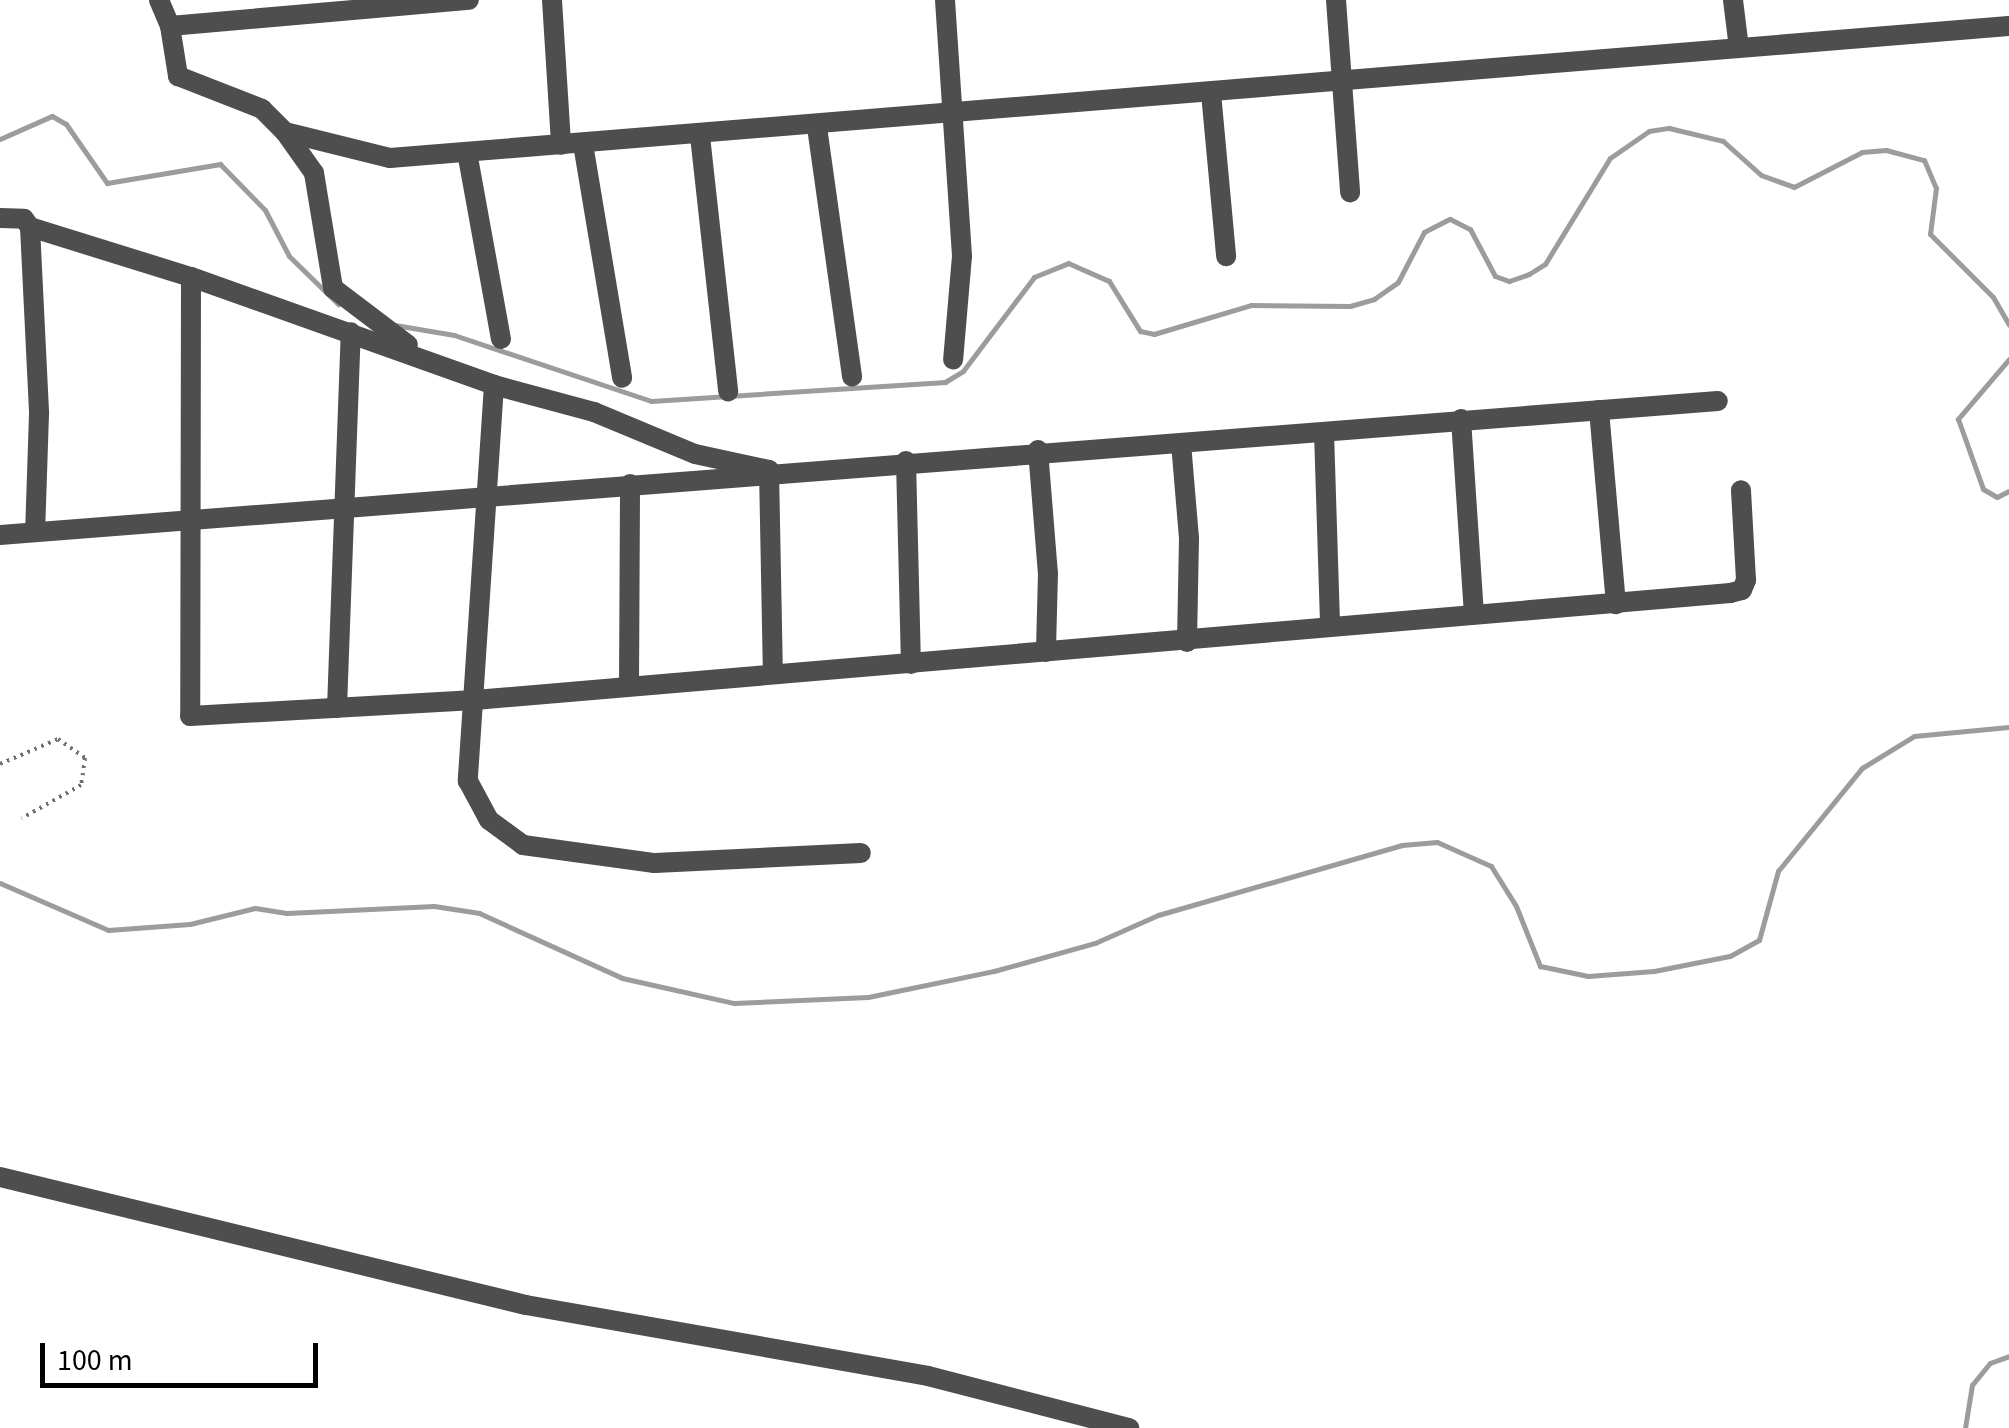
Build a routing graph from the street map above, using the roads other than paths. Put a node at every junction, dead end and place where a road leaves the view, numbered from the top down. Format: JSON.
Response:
{"nodes":[{"id":1,"x":158,"y":0,"type":"edge"},
{"id":2,"x":469,"y":0,"type":"edge"},
{"id":3,"x":552,"y":0,"type":"edge"},
{"id":4,"x":945,"y":0,"type":"edge"},
{"id":5,"x":1336,"y":0,"type":"edge"},
{"id":6,"x":1733,"y":0,"type":"edge"},
{"id":7,"x":170,"y":26,"type":"junction"},
{"id":8,"x":2009,"y":26,"type":"edge"},
{"id":9,"x":1739,"y":48,"type":"junction"},
{"id":10,"x":1342,"y":82,"type":"junction"},
{"id":11,"x":1212,"y":93,"type":"junction"},
{"id":12,"x":952,"y":116,"type":"junction"},
{"id":13,"x":817,"y":127,"type":"junction"},
{"id":14,"x":285,"y":132,"type":"junction"},
{"id":15,"x":700,"y":136,"type":"junction"},
{"id":16,"x":583,"y":144,"type":"junction"},
{"id":17,"x":560,"y":145,"type":"junction"},
{"id":18,"x":467,"y":152,"type":"junction"},
{"id":19,"x":1350,"y":192,"type":"dead end"},
{"id":20,"x":0,"y":218,"type":"edge"},
{"id":21,"x":30,"y":227,"type":"junction"},
{"id":22,"x":1226,"y":256,"type":"dead end"},
{"id":23,"x":190,"y":278,"type":"junction"},
{"id":24,"x":352,"y":332,"type":"junction"},
{"id":25,"x":500,"y":339,"type":"dead end"},
{"id":26,"x":953,"y":360,"type":"dead end"},
{"id":27,"x":434,"y":362,"type":"junction"},
{"id":28,"x":852,"y":377,"type":"dead end"},
{"id":29,"x":622,"y":378,"type":"dead end"},
{"id":30,"x":494,"y":385,"type":"junction"},
{"id":31,"x":728,"y":391,"type":"dead end"},
{"id":32,"x":1718,"y":402,"type":"dead end"},
{"id":33,"x":1599,"y":410,"type":"junction"},
{"id":34,"x":1461,"y":419,"type":"junction"},
{"id":35,"x":1324,"y":432,"type":"junction"},
{"id":36,"x":1181,"y":444,"type":"junction"},
{"id":37,"x":1038,"y":450,"type":"junction"},
{"id":38,"x":906,"y":461,"type":"junction"},
{"id":39,"x":769,"y":470,"type":"junction"},
{"id":40,"x":630,"y":484,"type":"junction"},
{"id":41,"x":1741,"y":490,"type":"dead end"},
{"id":42,"x":484,"y":496,"type":"junction"},
{"id":43,"x":344,"y":509,"type":"junction"},
{"id":44,"x":190,"y":522,"type":"junction"},
{"id":45,"x":35,"y":532,"type":"junction"},
{"id":46,"x":0,"y":535,"type":"edge"},
{"id":47,"x":1616,"y":604,"type":"junction"},
{"id":48,"x":1474,"y":614,"type":"junction"},
{"id":49,"x":1330,"y":625,"type":"junction"},
{"id":50,"x":1187,"y":642,"type":"junction"},
{"id":51,"x":1046,"y":652,"type":"junction"},
{"id":52,"x":911,"y":664,"type":"junction"},
{"id":53,"x":773,"y":674,"type":"junction"},
{"id":54,"x":629,"y":684,"type":"junction"},
{"id":55,"x":474,"y":700,"type":"junction"},
{"id":56,"x":337,"y":708,"type":"junction"},
{"id":57,"x":861,"y":853,"type":"dead end"},
{"id":58,"x":0,"y":1177,"type":"edge"},
{"id":59,"x":1129,"y":1428,"type":"edge"}],
"edges":[{"from":1,"to":7,"type":"street"},
{"from":2,"to":7,"type":"street"},
{"from":3,"to":17,"type":"street"},
{"from":4,"to":12,"type":"street"},
{"from":5,"to":10,"type":"street"},
{"from":6,"to":9,"type":"street"},
{"from":7,"to":14,"type":"street"},
{"from":8,"to":9,"type":"street"},
{"from":9,"to":10,"type":"street"},
{"from":10,"to":11,"type":"street"},
{"from":10,"to":19,"type":"street"},
{"from":11,"to":12,"type":"street"},
{"from":11,"to":22,"type":"street"},
{"from":12,"to":13,"type":"street"},
{"from":12,"to":26,"type":"street"},
{"from":13,"to":15,"type":"street"},
{"from":13,"to":28,"type":"street"},
{"from":14,"to":18,"type":"street"},
{"from":14,"to":27,"type":"street"},
{"from":15,"to":16,"type":"street"},
{"from":15,"to":31,"type":"street"},
{"from":16,"to":17,"type":"street"},
{"from":16,"to":29,"type":"street"},
{"from":17,"to":18,"type":"street"},
{"from":18,"to":25,"type":"street"},
{"from":20,"to":21,"type":"street"},
{"from":21,"to":23,"type":"street"},
{"from":21,"to":45,"type":"street"},
{"from":23,"to":24,"type":"street"},
{"from":23,"to":44,"type":"street"},
{"from":24,"to":27,"type":"street"},
{"from":24,"to":43,"type":"street"},
{"from":27,"to":30,"type":"street"},
{"from":30,"to":39,"type":"street"},
{"from":30,"to":42,"type":"street"},
{"from":32,"to":33,"type":"street"},
{"from":33,"to":34,"type":"street"},
{"from":33,"to":47,"type":"street"},
{"from":34,"to":35,"type":"street"},
{"from":34,"to":48,"type":"street"},
{"from":35,"to":36,"type":"street"},
{"from":35,"to":49,"type":"street"},
{"from":36,"to":37,"type":"street"},
{"from":36,"to":50,"type":"street"},
{"from":37,"to":38,"type":"street"},
{"from":37,"to":51,"type":"street"},
{"from":38,"to":39,"type":"street"},
{"from":38,"to":52,"type":"street"},
{"from":39,"to":40,"type":"street"},
{"from":39,"to":53,"type":"street"},
{"from":40,"to":42,"type":"street"},
{"from":40,"to":54,"type":"street"},
{"from":41,"to":47,"type":"street"},
{"from":42,"to":43,"type":"street"},
{"from":42,"to":55,"type":"street"},
{"from":43,"to":44,"type":"street"},
{"from":43,"to":56,"type":"street"},
{"from":44,"to":45,"type":"street"},
{"from":44,"to":56,"type":"street"},
{"from":45,"to":46,"type":"street"},
{"from":47,"to":48,"type":"street"},
{"from":48,"to":49,"type":"street"},
{"from":49,"to":50,"type":"street"},
{"from":50,"to":51,"type":"street"},
{"from":51,"to":52,"type":"street"},
{"from":52,"to":53,"type":"street"},
{"from":53,"to":54,"type":"street"},
{"from":54,"to":55,"type":"street"},
{"from":55,"to":56,"type":"street"},
{"from":55,"to":57,"type":"street"},
{"from":58,"to":59,"type":"street"}]}
